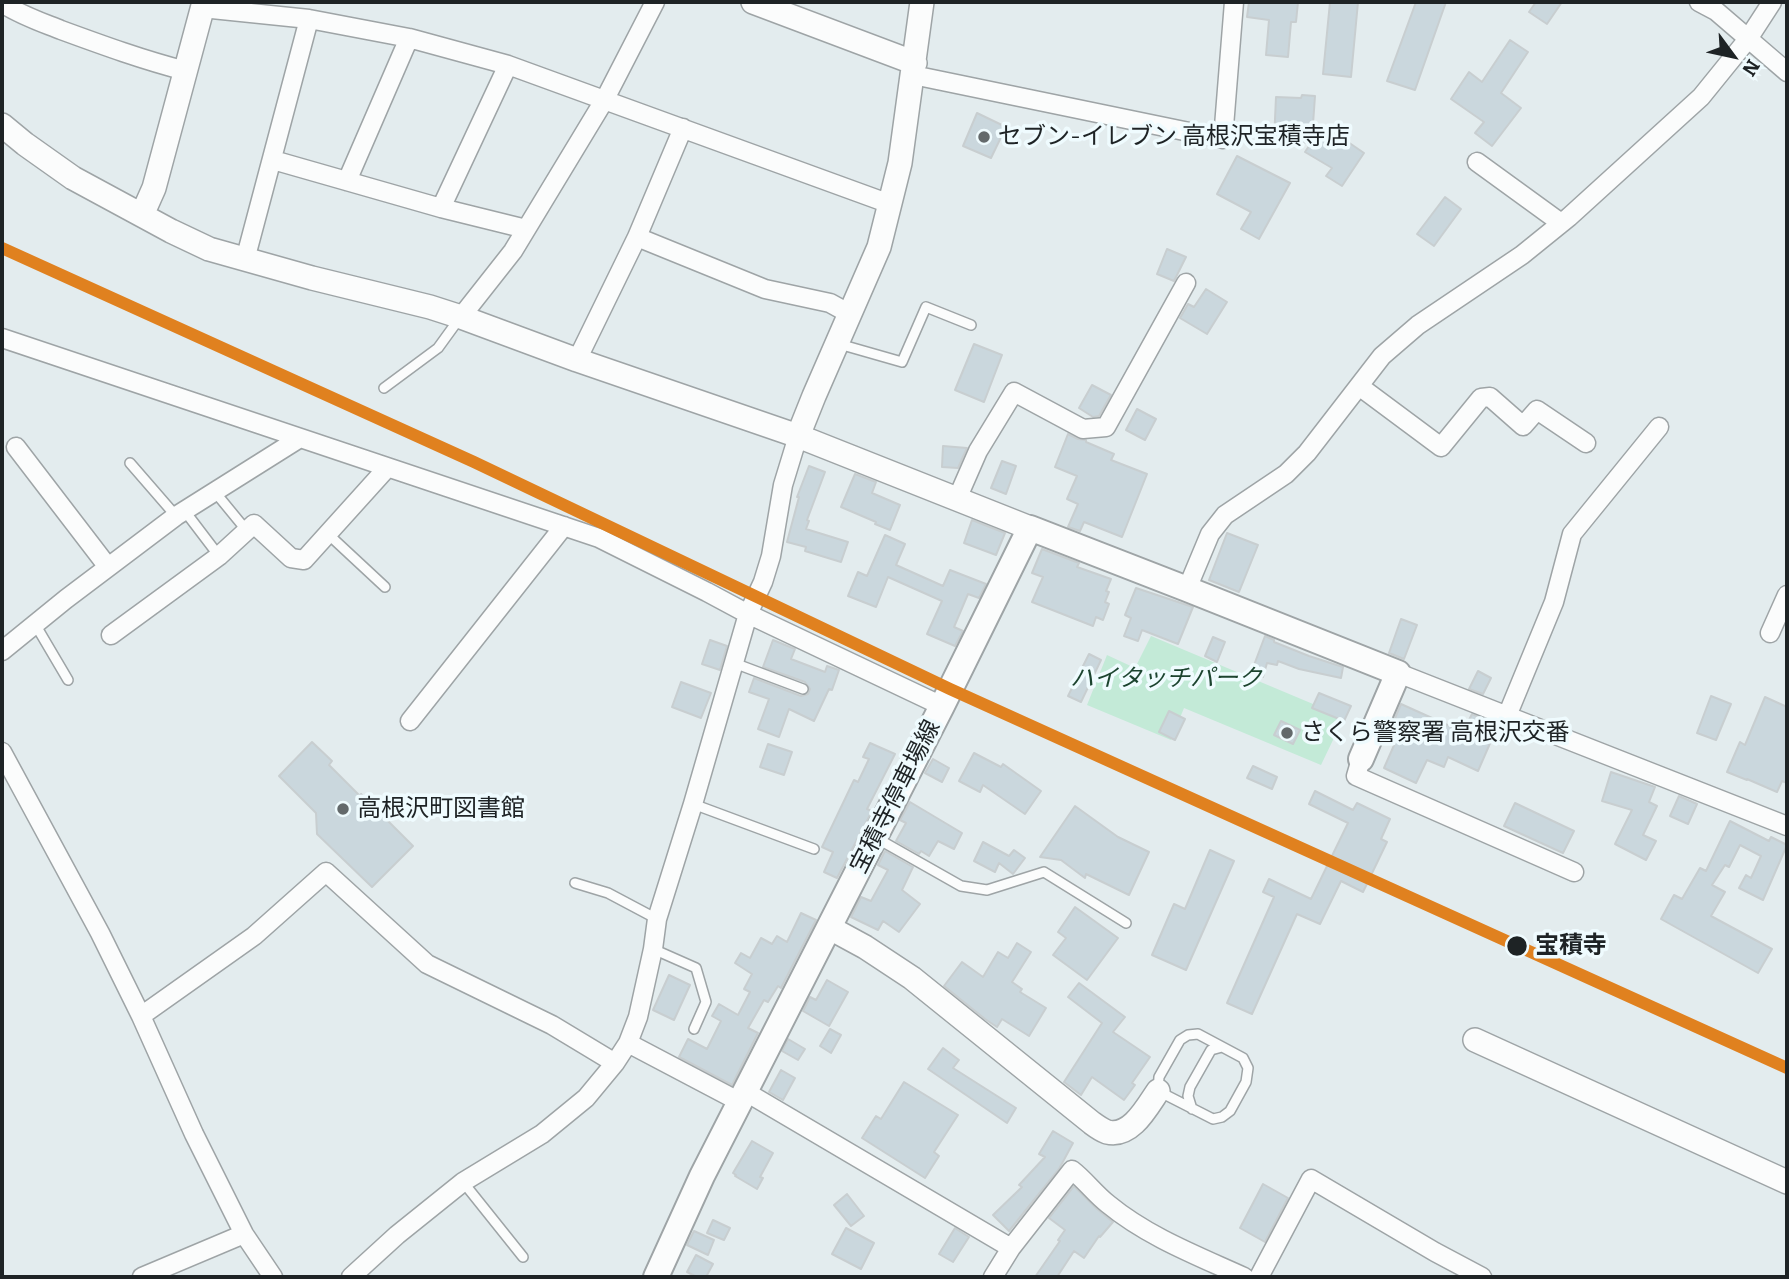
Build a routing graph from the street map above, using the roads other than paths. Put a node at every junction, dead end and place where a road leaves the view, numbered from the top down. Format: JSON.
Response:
{"nodes":[{"id":1,"x":655,"y":2,"type":"edge"},
{"id":2,"x":753,"y":2,"type":"edge"},
{"id":3,"x":922,"y":2,"type":"edge"},
{"id":4,"x":1234,"y":2,"type":"edge"},
{"id":5,"x":1699,"y":2,"type":"edge"},
{"id":6,"x":1772,"y":2,"type":"edge"},
{"id":7,"x":2,"y":3,"type":"edge"},
{"id":8,"x":203,"y":5,"type":"edge"},
{"id":9,"x":309,"y":19,"type":"junction"},
{"id":10,"x":409,"y":38,"type":"junction"},
{"id":11,"x":1748,"y":39,"type":"junction"},
{"id":12,"x":508,"y":65,"type":"junction"},
{"id":13,"x":914,"y":69,"type":"junction"},
{"id":14,"x":186,"y":71,"type":"junction"},
{"id":15,"x":1787,"y":72,"type":"edge"},
{"id":16,"x":605,"y":99,"type":"junction"},
{"id":17,"x":2,"y":125,"type":"edge"},
{"id":18,"x":683,"y":128,"type":"junction"},
{"id":19,"x":273,"y":160,"type":"junction"},
{"id":20,"x":1477,"y":162,"type":"dead end"},
{"id":21,"x":347,"y":181,"type":"junction"},
{"id":22,"x":890,"y":204,"type":"junction"},
{"id":23,"x":441,"y":208,"type":"junction"},
{"id":24,"x":142,"y":215,"type":"junction"},
{"id":25,"x":1561,"y":223,"type":"junction"},
{"id":26,"x":526,"y":229,"type":"junction"},
{"id":27,"x":637,"y":237,"type":"junction"},
{"id":28,"x":245,"y":260,"type":"junction"},
{"id":29,"x":1186,"y":284,"type":"dead end"},
{"id":30,"x":850,"y":314,"type":"junction"},
{"id":31,"x":461,"y":317,"type":"junction"},
{"id":32,"x":971,"y":325,"type":"dead end"},
{"id":33,"x":2,"y":338,"type":"edge"},
{"id":34,"x":837,"y":344,"type":"junction"},
{"id":35,"x":577,"y":360,"type":"junction"},
{"id":36,"x":1359,"y":386,"type":"junction"},
{"id":37,"x":384,"y":388,"type":"dead end"},
{"id":38,"x":1659,"y":427,"type":"dead end"},
{"id":39,"x":798,"y":436,"type":"junction"},
{"id":40,"x":300,"y":438,"type":"junction"},
{"id":41,"x":1586,"y":443,"type":"dead end"},
{"id":42,"x":16,"y":447,"type":"dead end"},
{"id":43,"x":130,"y":463,"type":"dead end"},
{"id":44,"x":387,"y":468,"type":"junction"},
{"id":45,"x":214,"y":491,"type":"junction"},
{"id":46,"x":957,"y":499,"type":"junction"},
{"id":47,"x":180,"y":513,"type":"junction"},
{"id":48,"x":564,"y":526,"type":"junction"},
{"id":49,"x":1030,"y":528,"type":"junction"},
{"id":50,"x":247,"y":531,"type":"junction"},
{"id":51,"x":327,"y":534,"type":"junction"},
{"id":52,"x":219,"y":556,"type":"junction"},
{"id":53,"x":108,"y":567,"type":"junction"},
{"id":54,"x":385,"y":587,"type":"dead end"},
{"id":55,"x":1187,"y":589,"type":"junction"},
{"id":56,"x":1787,"y":595,"type":"edge"},
{"id":57,"x":748,"y":614,"type":"junction"},
{"id":58,"x":35,"y":624,"type":"junction"},
{"id":59,"x":1770,"y":633,"type":"dead end"},
{"id":60,"x":111,"y":635,"type":"dead end"},
{"id":61,"x":2,"y":651,"type":"edge"},
{"id":62,"x":734,"y":663,"type":"junction"},
{"id":63,"x":1398,"y":673,"type":"junction"},
{"id":64,"x":68,"y":680,"type":"dead end"},
{"id":65,"x":803,"y":689,"type":"dead end"},
{"id":66,"x":942,"y":706,"type":"junction"},
{"id":67,"x":1507,"y":716,"type":"junction"},
{"id":68,"x":410,"y":721,"type":"dead end"},
{"id":69,"x":2,"y":752,"type":"edge"},
{"id":70,"x":1361,"y":759,"type":"joint"},
{"id":71,"x":693,"y":804,"type":"junction"},
{"id":72,"x":1787,"y":826,"type":"edge"},
{"id":73,"x":876,"y":838,"type":"junction"},
{"id":74,"x":814,"y":849,"type":"dead end"},
{"id":75,"x":1574,"y":872,"type":"dead end"},
{"id":76,"x":575,"y":883,"type":"dead end"},
{"id":77,"x":657,"y":919,"type":"junction"},
{"id":78,"x":1126,"y":923,"type":"dead end"},
{"id":79,"x":830,"y":928,"type":"junction"},
{"id":80,"x":653,"y":949,"type":"junction"},
{"id":81,"x":141,"y":1016,"type":"junction"},
{"id":82,"x":694,"y":1029,"type":"dead end"},
{"id":83,"x":1475,"y":1040,"type":"dead end"},
{"id":84,"x":628,"y":1043,"type":"junction"},
{"id":85,"x":1222,"y":1047,"type":"junction"},
{"id":86,"x":615,"y":1063,"type":"junction"},
{"id":87,"x":1158,"y":1091,"type":"junction"},
{"id":88,"x":743,"y":1097,"type":"junction"},
{"id":89,"x":1192,"y":1108,"type":"junction"},
{"id":90,"x":463,"y":1182,"type":"junction"},
{"id":91,"x":1787,"y":1182,"type":"edge"},
{"id":92,"x":244,"y":1234,"type":"junction"},
{"id":93,"x":1011,"y":1248,"type":"junction"},
{"id":94,"x":523,"y":1257,"type":"dead end"},
{"id":95,"x":142,"y":1277,"type":"edge"},
{"id":96,"x":273,"y":1277,"type":"edge"},
{"id":97,"x":351,"y":1277,"type":"edge"},
{"id":98,"x":656,"y":1277,"type":"edge"},
{"id":99,"x":993,"y":1277,"type":"edge"},
{"id":100,"x":1244,"y":1277,"type":"edge"},
{"id":101,"x":1259,"y":1277,"type":"edge"},
{"id":102,"x":1482,"y":1277,"type":"edge"}],
"edges":[{"from":1,"to":16,"type":"street"},
{"from":2,"to":13,"type":"street"},
{"from":3,"to":13,"type":"street"},
{"from":4,"to":13,"type":"street"},
{"from":5,"to":11,"type":"street"},
{"from":6,"to":11,"type":"street"},
{"from":7,"to":14,"type":"street"},
{"from":8,"to":9,"type":"street"},
{"from":8,"to":14,"type":"street"},
{"from":9,"to":10,"type":"street"},
{"from":9,"to":19,"type":"street"},
{"from":10,"to":12,"type":"street"},
{"from":10,"to":21,"type":"street"},
{"from":11,"to":15,"type":"street"},
{"from":11,"to":25,"type":"street"},
{"from":12,"to":16,"type":"street"},
{"from":12,"to":23,"type":"street"},
{"from":13,"to":22,"type":"street"},
{"from":14,"to":24,"type":"street"},
{"from":16,"to":18,"type":"street"},
{"from":16,"to":26,"type":"street"},
{"from":17,"to":24,"type":"street"},
{"from":18,"to":22,"type":"street"},
{"from":18,"to":27,"type":"street"},
{"from":19,"to":21,"type":"street"},
{"from":19,"to":28,"type":"street"},
{"from":20,"to":25,"type":"street"},
{"from":21,"to":23,"type":"street"},
{"from":22,"to":30,"type":"street"},
{"from":23,"to":26,"type":"street"},
{"from":24,"to":28,"type":"street"},
{"from":25,"to":36,"type":"street"},
{"from":26,"to":31,"type":"street"},
{"from":27,"to":30,"type":"street"},
{"from":27,"to":35,"type":"street"},
{"from":28,"to":31,"type":"street"},
{"from":29,"to":46,"type":"street"},
{"from":30,"to":34,"type":"street"},
{"from":31,"to":35,"type":"street"},
{"from":31,"to":37,"type":"lane"},
{"from":32,"to":34,"type":"lane"},
{"from":33,"to":40,"type":"street"},
{"from":34,"to":39,"type":"street"},
{"from":35,"to":39,"type":"street"},
{"from":36,"to":41,"type":"street"},
{"from":36,"to":55,"type":"street"},
{"from":38,"to":67,"type":"street"},
{"from":39,"to":46,"type":"street"},
{"from":39,"to":57,"type":"street"},
{"from":40,"to":44,"type":"street"},
{"from":40,"to":45,"type":"street"},
{"from":42,"to":53,"type":"street"},
{"from":43,"to":47,"type":"lane"},
{"from":44,"to":48,"type":"street"},
{"from":44,"to":51,"type":"street"},
{"from":45,"to":47,"type":"street"},
{"from":45,"to":50,"type":"lane"},
{"from":46,"to":49,"type":"street"},
{"from":47,"to":52,"type":"lane"},
{"from":47,"to":53,"type":"street"},
{"from":48,"to":57,"type":"street"},
{"from":48,"to":68,"type":"street"},
{"from":49,"to":55,"type":"main road"},
{"from":49,"to":66,"type":"main road","name":"宝積寺停車場線"},
{"from":50,"to":51,"type":"street"},
{"from":50,"to":52,"type":"street"},
{"from":51,"to":54,"type":"lane"},
{"from":52,"to":60,"type":"street"},
{"from":53,"to":58,"type":"street"},
{"from":55,"to":63,"type":"main road"},
{"from":56,"to":59,"type":"street"},
{"from":57,"to":62,"type":"street"},
{"from":57,"to":66,"type":"street"},
{"from":58,"to":61,"type":"street"},
{"from":58,"to":64,"type":"lane"},
{"from":62,"to":65,"type":"lane"},
{"from":62,"to":71,"type":"street"},
{"from":63,"to":67,"type":"street"},
{"from":63,"to":70,"type":"main road"},
{"from":66,"to":73,"type":"main road","name":"宝積寺停車場線"},
{"from":67,"to":72,"type":"street"},
{"from":69,"to":81,"type":"street"},
{"from":70,"to":75,"type":"street"},
{"from":71,"to":74,"type":"lane"},
{"from":71,"to":77,"type":"street"},
{"from":73,"to":78,"type":"lane"},
{"from":73,"to":79,"type":"main road","name":"宝積寺停車場線"},
{"from":76,"to":77,"type":"lane"},
{"from":77,"to":80,"type":"street"},
{"from":79,"to":87,"type":"street"},
{"from":79,"to":88,"type":"main road","name":"宝積寺停車場線"},
{"from":80,"to":82,"type":"lane"},
{"from":80,"to":84,"type":"street"},
{"from":81,"to":86,"type":"street"},
{"from":81,"to":92,"type":"street"},
{"from":83,"to":91,"type":"street"},
{"from":84,"to":86,"type":"street"},
{"from":84,"to":88,"type":"street"},
{"from":85,"to":87,"type":"lane"},
{"from":85,"to":89,"type":"lane"},
{"from":85,"to":89,"type":"lane"},
{"from":86,"to":90,"type":"street"},
{"from":87,"to":89,"type":"lane"},
{"from":88,"to":93,"type":"street"},
{"from":88,"to":98,"type":"main road","name":"宝積寺停車場線"},
{"from":90,"to":94,"type":"lane"},
{"from":90,"to":97,"type":"street"},
{"from":92,"to":95,"type":"street"},
{"from":92,"to":96,"type":"street"},
{"from":93,"to":99,"type":"street"},
{"from":93,"to":100,"type":"street"},
{"from":101,"to":102,"type":"street"}]}
